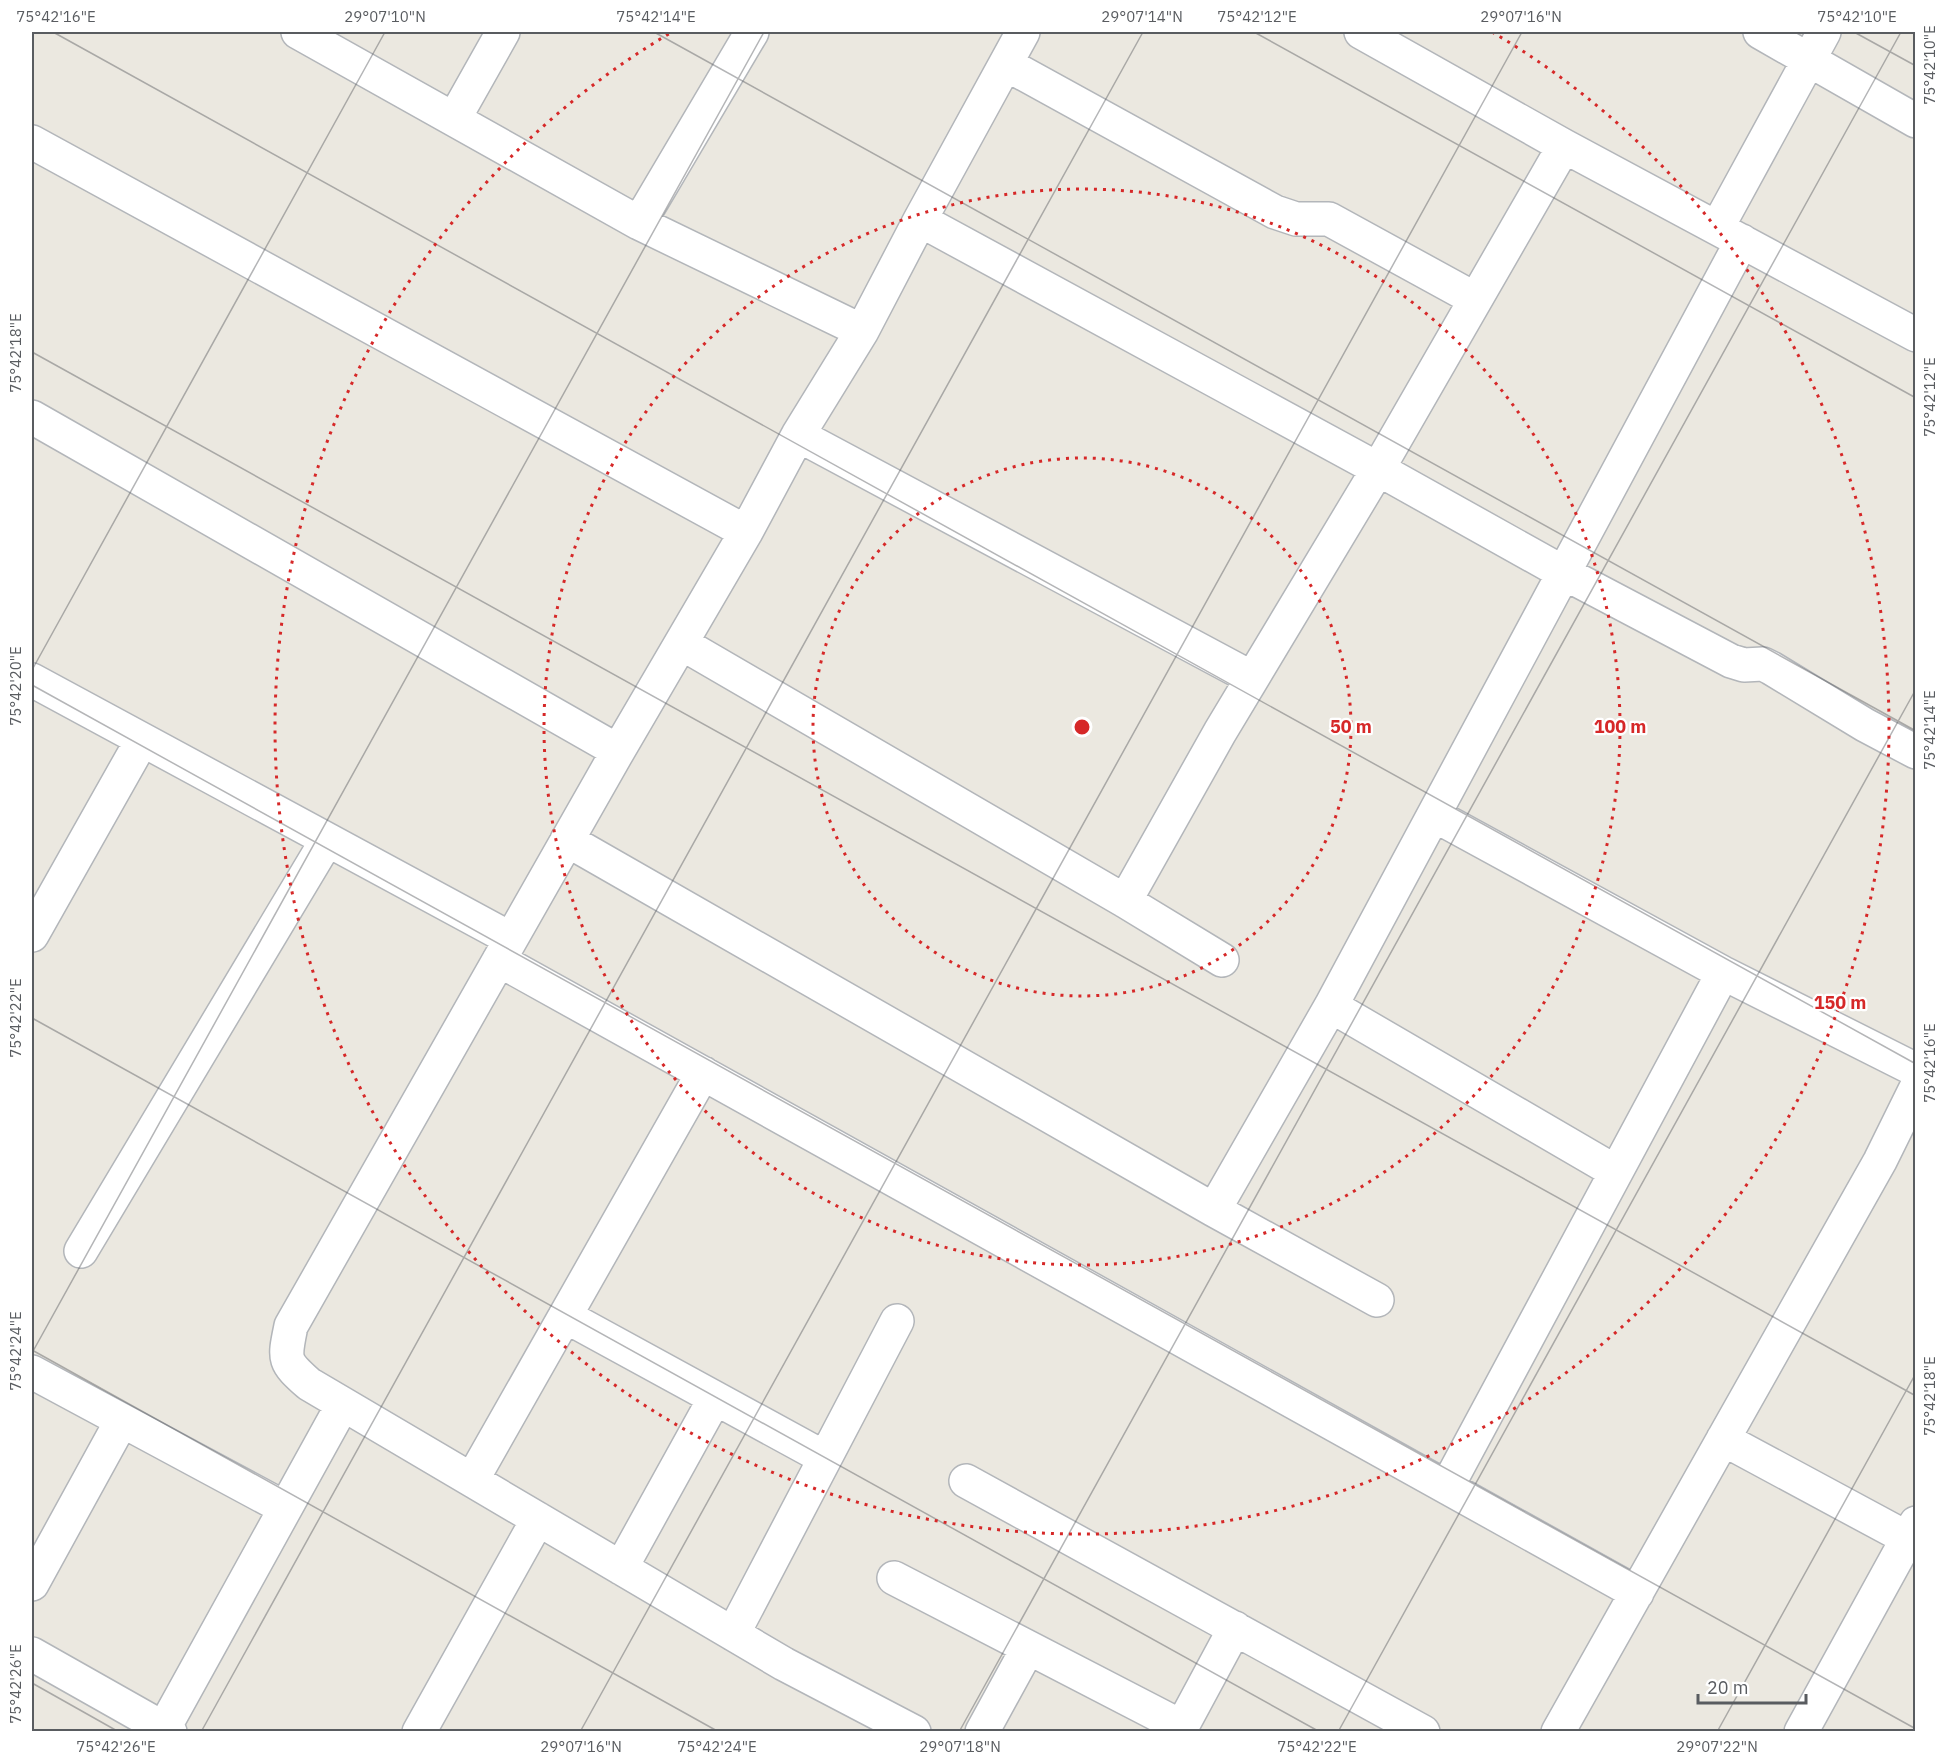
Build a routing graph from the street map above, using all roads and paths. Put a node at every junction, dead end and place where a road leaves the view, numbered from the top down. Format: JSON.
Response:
{"nodes":[{"id":1,"x":298,"y":32,"type":"edge"},
{"id":2,"x":503,"y":32,"type":"edge"},
{"id":3,"x":752,"y":32,"type":"edge"},
{"id":4,"x":1023,"y":32,"type":"edge"},
{"id":5,"x":1361,"y":32,"type":"edge"},
{"id":6,"x":1760,"y":32,"type":"edge"},
{"id":7,"x":1824,"y":32,"type":"edge"},
{"id":8,"x":1809,"y":60,"type":"junction"},
{"id":9,"x":1006,"y":64,"type":"junction"},
{"id":10,"x":454,"y":119,"type":"junction"},
{"id":11,"x":1916,"y":121,"type":"edge"},
{"id":12,"x":32,"y":142,"type":"edge"},
{"id":13,"x":1564,"y":146,"type":"junction"},
{"id":14,"x":920,"y":220,"type":"junction"},
{"id":15,"x":639,"y":223,"type":"junction"},
{"id":16,"x":1730,"y":234,"type":"junction"},
{"id":17,"x":1475,"y":299,"type":"junction"},
{"id":18,"x":862,"y":331,"type":"junction"},
{"id":19,"x":1916,"y":335,"type":"edge"},
{"id":20,"x":32,"y":417,"type":"edge"},
{"id":21,"x":798,"y":435,"type":"junction"},
{"id":22,"x":1378,"y":469,"type":"junction"},
{"id":23,"x":746,"y":531,"type":"junction"},
{"id":24,"x":1564,"y":573,"type":"junction"},
{"id":25,"x":681,"y":643,"type":"junction"},
{"id":26,"x":1252,"y":678,"type":"junction"},
{"id":27,"x":32,"y":680,"type":"edge"},
{"id":28,"x":142,"y":740,"type":"junction"},
{"id":29,"x":618,"y":751,"type":"junction"},
{"id":30,"x":1916,"y":752,"type":"edge"},
{"id":31,"x":1434,"y":815,"type":"junction"},
{"id":32,"x":327,"y":840,"type":"junction"},
{"id":33,"x":567,"y":840,"type":"junction"},
{"id":34,"x":1125,"y":901,"type":"junction"},
{"id":35,"x":32,"y":935,"type":"edge"},
{"id":36,"x":505,"y":950,"type":"junction"},
{"id":37,"x":1222,"y":960,"type":"dead end"},
{"id":38,"x":1723,"y":973,"type":"junction"},
{"id":39,"x":1331,"y":1006,"type":"junction"},
{"id":40,"x":1916,"y":1070,"type":"edge"},
{"id":41,"x":703,"y":1074,"type":"junction"},
{"id":42,"x":1916,"y":1088,"type":"edge"},
{"id":43,"x":1616,"y":1172,"type":"junction"},
{"id":44,"x":1214,"y":1210,"type":"junction"},
{"id":45,"x":81,"y":1251,"type":"dead end"},
{"id":46,"x":1377,"y":1300,"type":"dead end"},
{"id":47,"x":565,"y":1316,"type":"junction"},
{"id":48,"x":897,"y":1321,"type":"dead end"},
{"id":49,"x":32,"y":1372,"type":"edge"},
{"id":50,"x":715,"y":1398,"type":"junction"},
{"id":51,"x":343,"y":1404,"type":"junction"},
{"id":52,"x":121,"y":1422,"type":"junction"},
{"id":53,"x":1723,"y":1439,"type":"junction"},
{"id":54,"x":825,"y":1458,"type":"junction"},
{"id":55,"x":472,"y":1480,"type":"junction"},
{"id":56,"x":966,"y":1481,"type":"dead end"},
{"id":57,"x":1447,"y":1487,"type":"junction"},
{"id":58,"x":285,"y":1508,"type":"junction"},
{"id":59,"x":538,"y":1519,"type":"junction"},
{"id":60,"x":1911,"y":1531,"type":"edge"},
{"id":61,"x":621,"y":1568,"type":"junction"},
{"id":62,"x":894,"y":1578,"type":"dead end"},
{"id":63,"x":32,"y":1584,"type":"edge"},
{"id":64,"x":1637,"y":1593,"type":"junction"},
{"id":65,"x":1235,"y":1628,"type":"junction"},
{"id":66,"x":733,"y":1634,"type":"junction"},
{"id":67,"x":1028,"y":1648,"type":"junction"},
{"id":68,"x":32,"y":1654,"type":"edge"},
{"id":69,"x":1180,"y":1729,"type":"edge"},
{"id":70,"x":167,"y":1730,"type":"edge"},
{"id":71,"x":419,"y":1731,"type":"edge"},
{"id":72,"x":914,"y":1731,"type":"edge"},
{"id":73,"x":982,"y":1731,"type":"edge"},
{"id":74,"x":1423,"y":1731,"type":"edge"},
{"id":75,"x":1558,"y":1731,"type":"edge"},
{"id":76,"x":1801,"y":1731,"type":"edge"}],
"edges":[{"from":1,"to":10,"type":"street"},
{"from":2,"to":10,"type":"street"},
{"from":3,"to":15,"type":"street"},
{"from":4,"to":9,"type":"street"},
{"from":5,"to":13,"type":"street"},
{"from":6,"to":8,"type":"street"},
{"from":7,"to":8,"type":"street"},
{"from":8,"to":11,"type":"street"},
{"from":8,"to":16,"type":"street"},
{"from":9,"to":14,"type":"street"},
{"from":9,"to":17,"type":"street"},
{"from":10,"to":15,"type":"street"},
{"from":12,"to":23,"type":"street"},
{"from":13,"to":16,"type":"street"},
{"from":13,"to":17,"type":"street"},
{"from":14,"to":18,"type":"street"},
{"from":14,"to":22,"type":"street"},
{"from":15,"to":18,"type":"street"},
{"from":16,"to":19,"type":"street"},
{"from":16,"to":24,"type":"street"},
{"from":17,"to":22,"type":"street"},
{"from":18,"to":21,"type":"street"},
{"from":20,"to":29,"type":"street"},
{"from":21,"to":23,"type":"street"},
{"from":21,"to":26,"type":"street"},
{"from":22,"to":24,"type":"street"},
{"from":22,"to":26,"type":"street"},
{"from":23,"to":25,"type":"street"},
{"from":24,"to":30,"type":"street"},
{"from":24,"to":31,"type":"street"},
{"from":25,"to":29,"type":"street"},
{"from":25,"to":34,"type":"street"},
{"from":26,"to":34,"type":"street"},
{"from":27,"to":28,"type":"street"},
{"from":28,"to":32,"type":"street"},
{"from":28,"to":35,"type":"street"},
{"from":29,"to":33,"type":"street"},
{"from":31,"to":38,"type":"street"},
{"from":31,"to":39,"type":"street"},
{"from":32,"to":36,"type":"street"},
{"from":32,"to":45,"type":"street"},
{"from":33,"to":36,"type":"street"},
{"from":33,"to":44,"type":"street"},
{"from":34,"to":37,"type":"street"},
{"from":36,"to":41,"type":"street"},
{"from":36,"to":51,"type":"street"},
{"from":38,"to":40,"type":"street"},
{"from":38,"to":43,"type":"street"},
{"from":39,"to":43,"type":"street"},
{"from":39,"to":44,"type":"street"},
{"from":41,"to":47,"type":"street"},
{"from":41,"to":57,"type":"street"},
{"from":42,"to":53,"type":"street"},
{"from":43,"to":57,"type":"street"},
{"from":44,"to":46,"type":"street"},
{"from":47,"to":50,"type":"street"},
{"from":47,"to":55,"type":"street"},
{"from":48,"to":54,"type":"street"},
{"from":49,"to":52,"type":"street"},
{"from":50,"to":54,"type":"street"},
{"from":50,"to":61,"type":"street"},
{"from":51,"to":55,"type":"street"},
{"from":51,"to":58,"type":"street"},
{"from":52,"to":58,"type":"street"},
{"from":52,"to":63,"type":"street"},
{"from":53,"to":60,"type":"street"},
{"from":53,"to":64,"type":"street"},
{"from":54,"to":66,"type":"street"},
{"from":55,"to":59,"type":"street"},
{"from":56,"to":65,"type":"street"},
{"from":57,"to":64,"type":"street"},
{"from":58,"to":70,"type":"street"},
{"from":59,"to":61,"type":"street"},
{"from":59,"to":71,"type":"street"},
{"from":60,"to":76,"type":"street"},
{"from":61,"to":66,"type":"street"},
{"from":62,"to":67,"type":"street"},
{"from":64,"to":75,"type":"street"},
{"from":65,"to":69,"type":"street"},
{"from":65,"to":74,"type":"street"},
{"from":66,"to":72,"type":"street"},
{"from":67,"to":69,"type":"street"},
{"from":67,"to":73,"type":"street"},
{"from":68,"to":70,"type":"street"}]}
